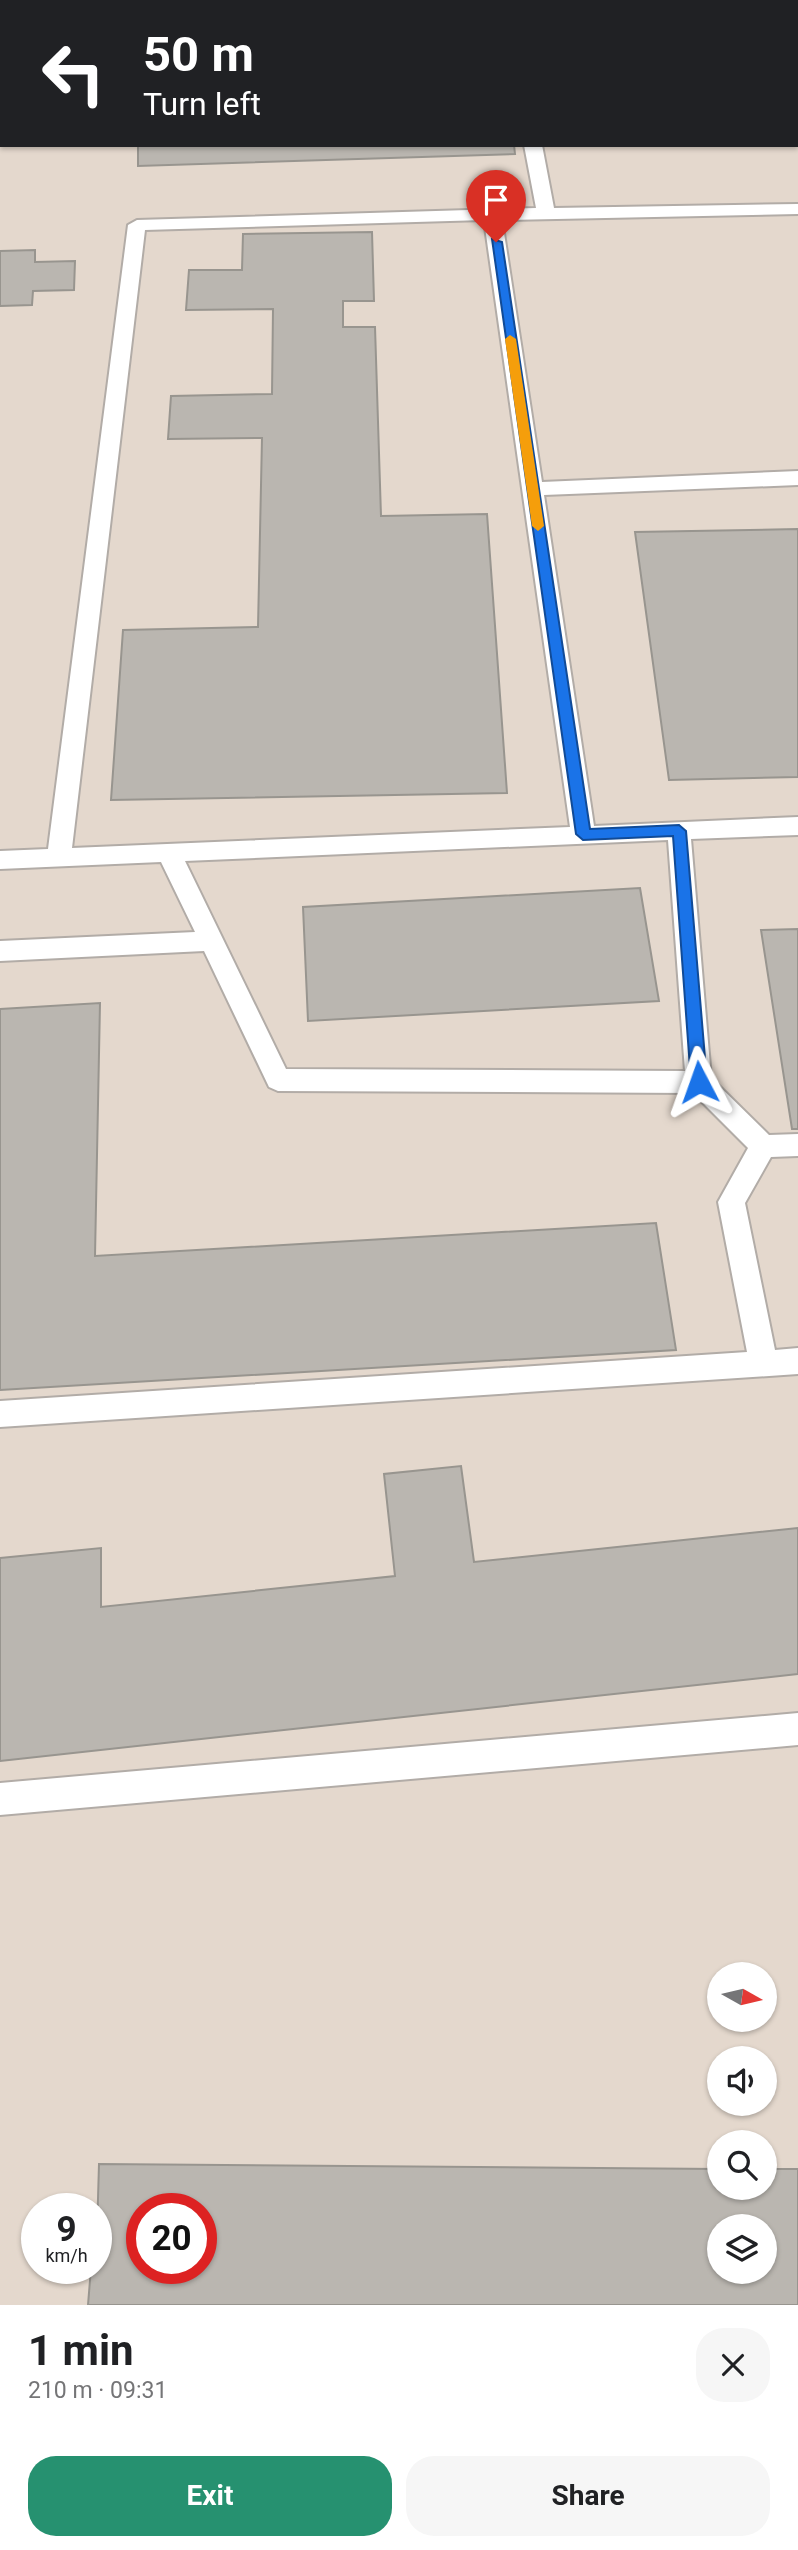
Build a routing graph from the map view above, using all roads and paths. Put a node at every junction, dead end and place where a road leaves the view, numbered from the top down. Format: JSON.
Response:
{"nodes":[{"id":1,"x":533,"y":147,"type":"edge"},
{"id":2,"x":798,"y":209,"type":"edge"},
{"id":3,"x":492,"y":214,"type":"junction"},
{"id":4,"x":546,"y":214,"type":"junction"},
{"id":5,"x":798,"y":478,"type":"edge"},
{"id":6,"x":533,"y":489,"type":"junction"},
{"id":7,"x":798,"y":826,"type":"edge"},
{"id":8,"x":679,"y":831,"type":"junction"},
{"id":9,"x":583,"y":834,"type":"junction"},
{"id":10,"x":168,"y":851,"type":"junction"},
{"id":11,"x":59,"y":856,"type":"junction"},
{"id":12,"x":0,"y":860,"type":"edge"},
{"id":13,"x":211,"y":941,"type":"junction"},
{"id":14,"x":0,"y":951,"type":"edge"},
{"id":15,"x":699,"y":1082,"type":"junction"},
{"id":16,"x":798,"y":1144,"type":"edge"},
{"id":17,"x":763,"y":1146,"type":"junction"},
{"id":18,"x":798,"y":1361,"type":"edge"},
{"id":19,"x":764,"y":1364,"type":"junction"},
{"id":20,"x":0,"y":1414,"type":"edge"},
{"id":21,"x":798,"y":1729,"type":"edge"},
{"id":22,"x":0,"y":1799,"type":"edge"}],
"edges":[{"from":1,"to":4,"type":"lane"},
{"from":2,"to":4,"type":"lane"},
{"from":3,"to":4,"type":"lane"},
{"from":3,"to":6,"type":"lane"},
{"from":3,"to":11,"type":"lane"},
{"from":5,"to":6,"type":"lane"},
{"from":6,"to":9,"type":"lane"},
{"from":7,"to":8,"type":"lane"},
{"from":8,"to":9,"type":"lane"},
{"from":8,"to":15,"type":"lane"},
{"from":9,"to":10,"type":"lane"},
{"from":10,"to":11,"type":"lane"},
{"from":10,"to":13,"type":"lane"},
{"from":11,"to":12,"type":"lane"},
{"from":13,"to":14,"type":"lane"},
{"from":13,"to":15,"type":"lane"},
{"from":15,"to":17,"type":"lane"},
{"from":16,"to":17,"type":"lane"},
{"from":17,"to":19,"type":"lane"},
{"from":18,"to":19,"type":"lane"},
{"from":19,"to":20,"type":"lane"},
{"from":21,"to":22,"type":"lane"}]}
